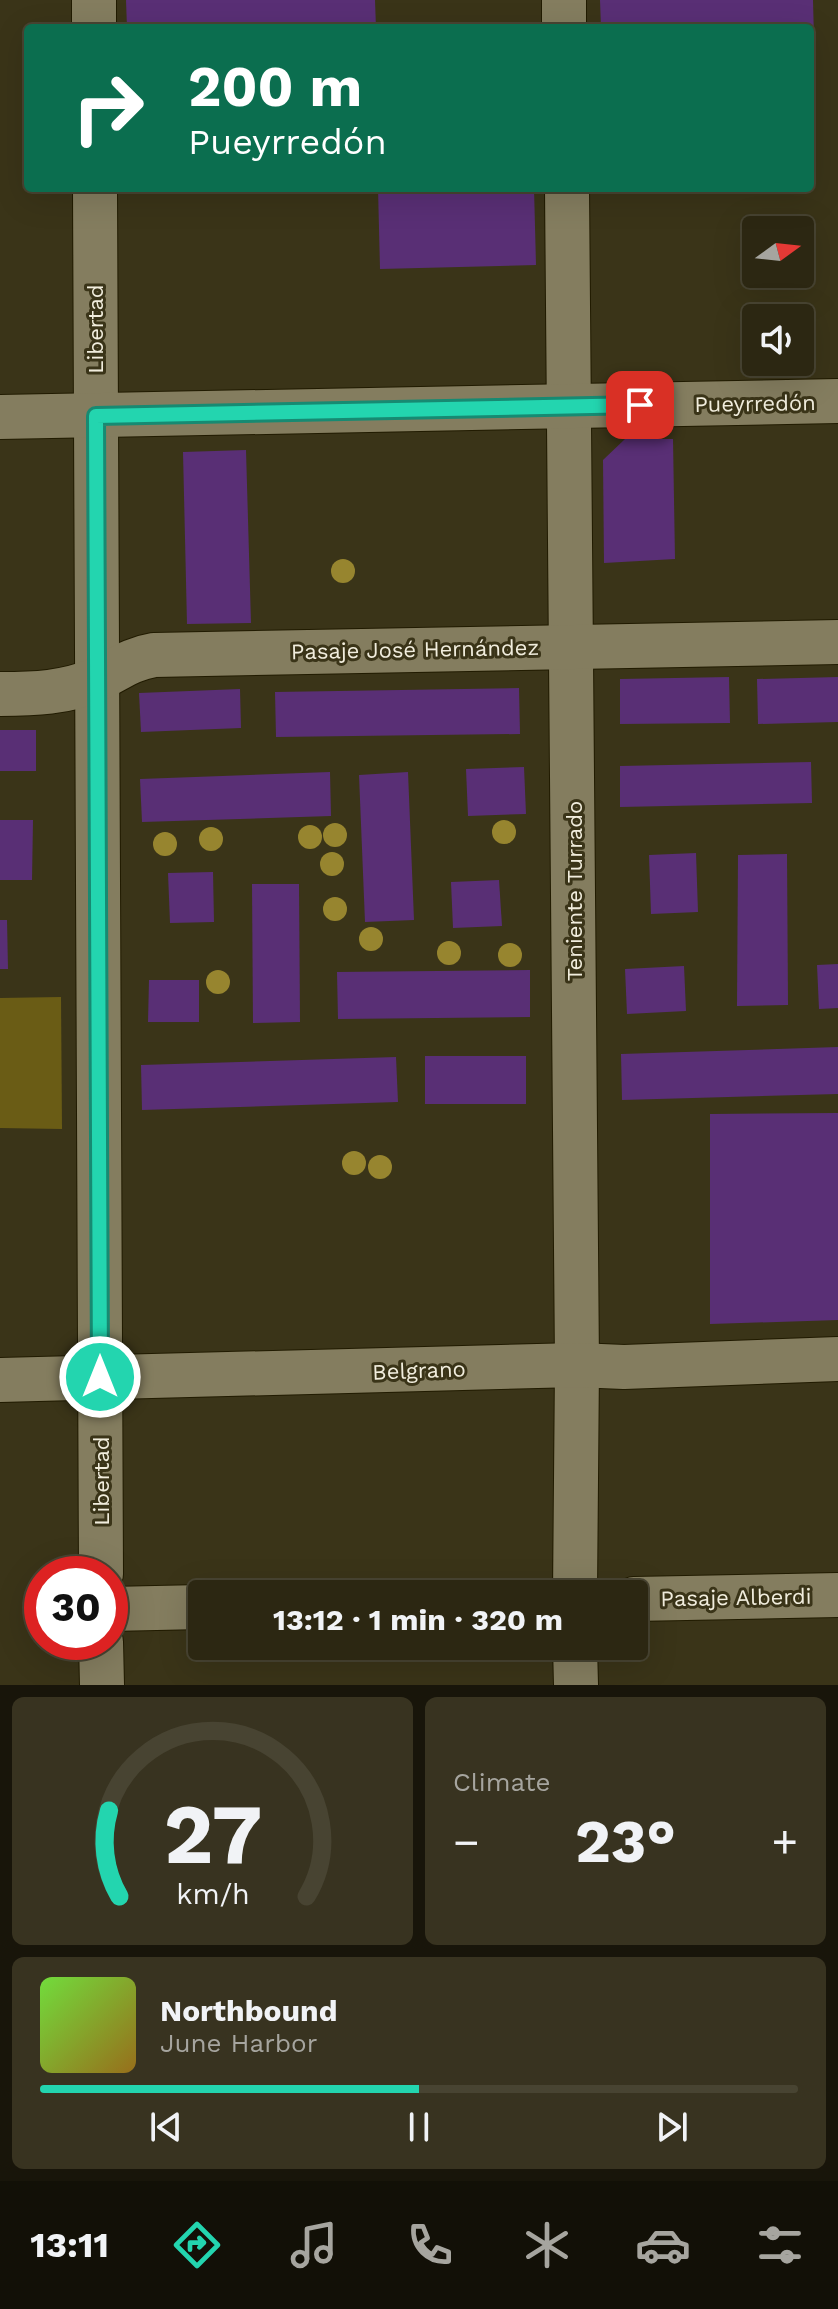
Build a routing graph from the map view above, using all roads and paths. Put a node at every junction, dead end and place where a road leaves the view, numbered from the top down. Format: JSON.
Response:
{"nodes":[{"id":1,"x":94,"y":0,"type":"edge"},
{"id":2,"x":564,"y":0,"type":"edge"},
{"id":3,"x":94,"y":24,"type":"edge"},
{"id":4,"x":564,"y":24,"type":"edge"},
{"id":5,"x":95,"y":192,"type":"edge"},
{"id":6,"x":567,"y":192,"type":"edge"},
{"id":7,"x":838,"y":401,"type":"edge"},
{"id":8,"x":571,"y":406,"type":"junction"},
{"id":9,"x":96,"y":416,"type":"junction"},
{"id":10,"x":0,"y":417,"type":"edge"},
{"id":11,"x":838,"y":642,"type":"edge"},
{"id":12,"x":572,"y":646,"type":"junction"},
{"id":13,"x":97,"y":679,"type":"junction"},
{"id":14,"x":0,"y":694,"type":"edge"},
{"id":15,"x":838,"y":1359,"type":"edge"},
{"id":16,"x":577,"y":1365,"type":"junction"},
{"id":17,"x":100,"y":1377,"type":"junction"},
{"id":18,"x":0,"y":1380,"type":"edge"},
{"id":19,"x":101,"y":1556,"type":"edge"},
{"id":20,"x":575,"y":1580,"type":"edge"},
{"id":21,"x":838,"y":1595,"type":"edge"},
{"id":22,"x":648,"y":1599,"type":"edge"},
{"id":23,"x":188,"y":1607,"type":"edge"},
{"id":24,"x":128,"y":1609,"type":"edge"},
{"id":25,"x":101,"y":1660,"type":"edge"},
{"id":26,"x":575,"y":1660,"type":"edge"},
{"id":27,"x":102,"y":1685,"type":"edge"},
{"id":28,"x":576,"y":1685,"type":"edge"}],
"edges":[{"from":1,"to":3,"type":"street"},
{"from":2,"to":4,"type":"street"},
{"from":5,"to":9,"type":"street","name":"Libertad"},
{"from":6,"to":8,"type":"street","name":"Teniente Turrado"},
{"from":7,"to":8,"type":"street","name":"Pueyrredón"},
{"from":8,"to":9,"type":"street","name":"Pueyrredón"},
{"from":8,"to":12,"type":"street","name":"Teniente Turrado"},
{"from":9,"to":10,"type":"street","name":"Pueyrredón"},
{"from":9,"to":13,"type":"street","name":"Libertad"},
{"from":11,"to":12,"type":"street","name":"Pasaje José Hernández"},
{"from":12,"to":13,"type":"street","name":"Pasaje José Hernández"},
{"from":12,"to":16,"type":"street","name":"Teniente Turrado"},
{"from":13,"to":14,"type":"street","name":"Pasaje José Hernández"},
{"from":13,"to":17,"type":"street","name":"Libertad"},
{"from":15,"to":16,"type":"street","name":"Belgrano"},
{"from":16,"to":17,"type":"street","name":"Belgrano"},
{"from":16,"to":20,"type":"street","name":"Teniente Turrado"},
{"from":17,"to":18,"type":"street","name":"Belgrano"},
{"from":17,"to":19,"type":"street","name":"Libertad"},
{"from":21,"to":22,"type":"street","name":"Pasaje Alberdi"},
{"from":23,"to":24,"type":"street"},
{"from":25,"to":27,"type":"street"},
{"from":26,"to":28,"type":"street"}]}
